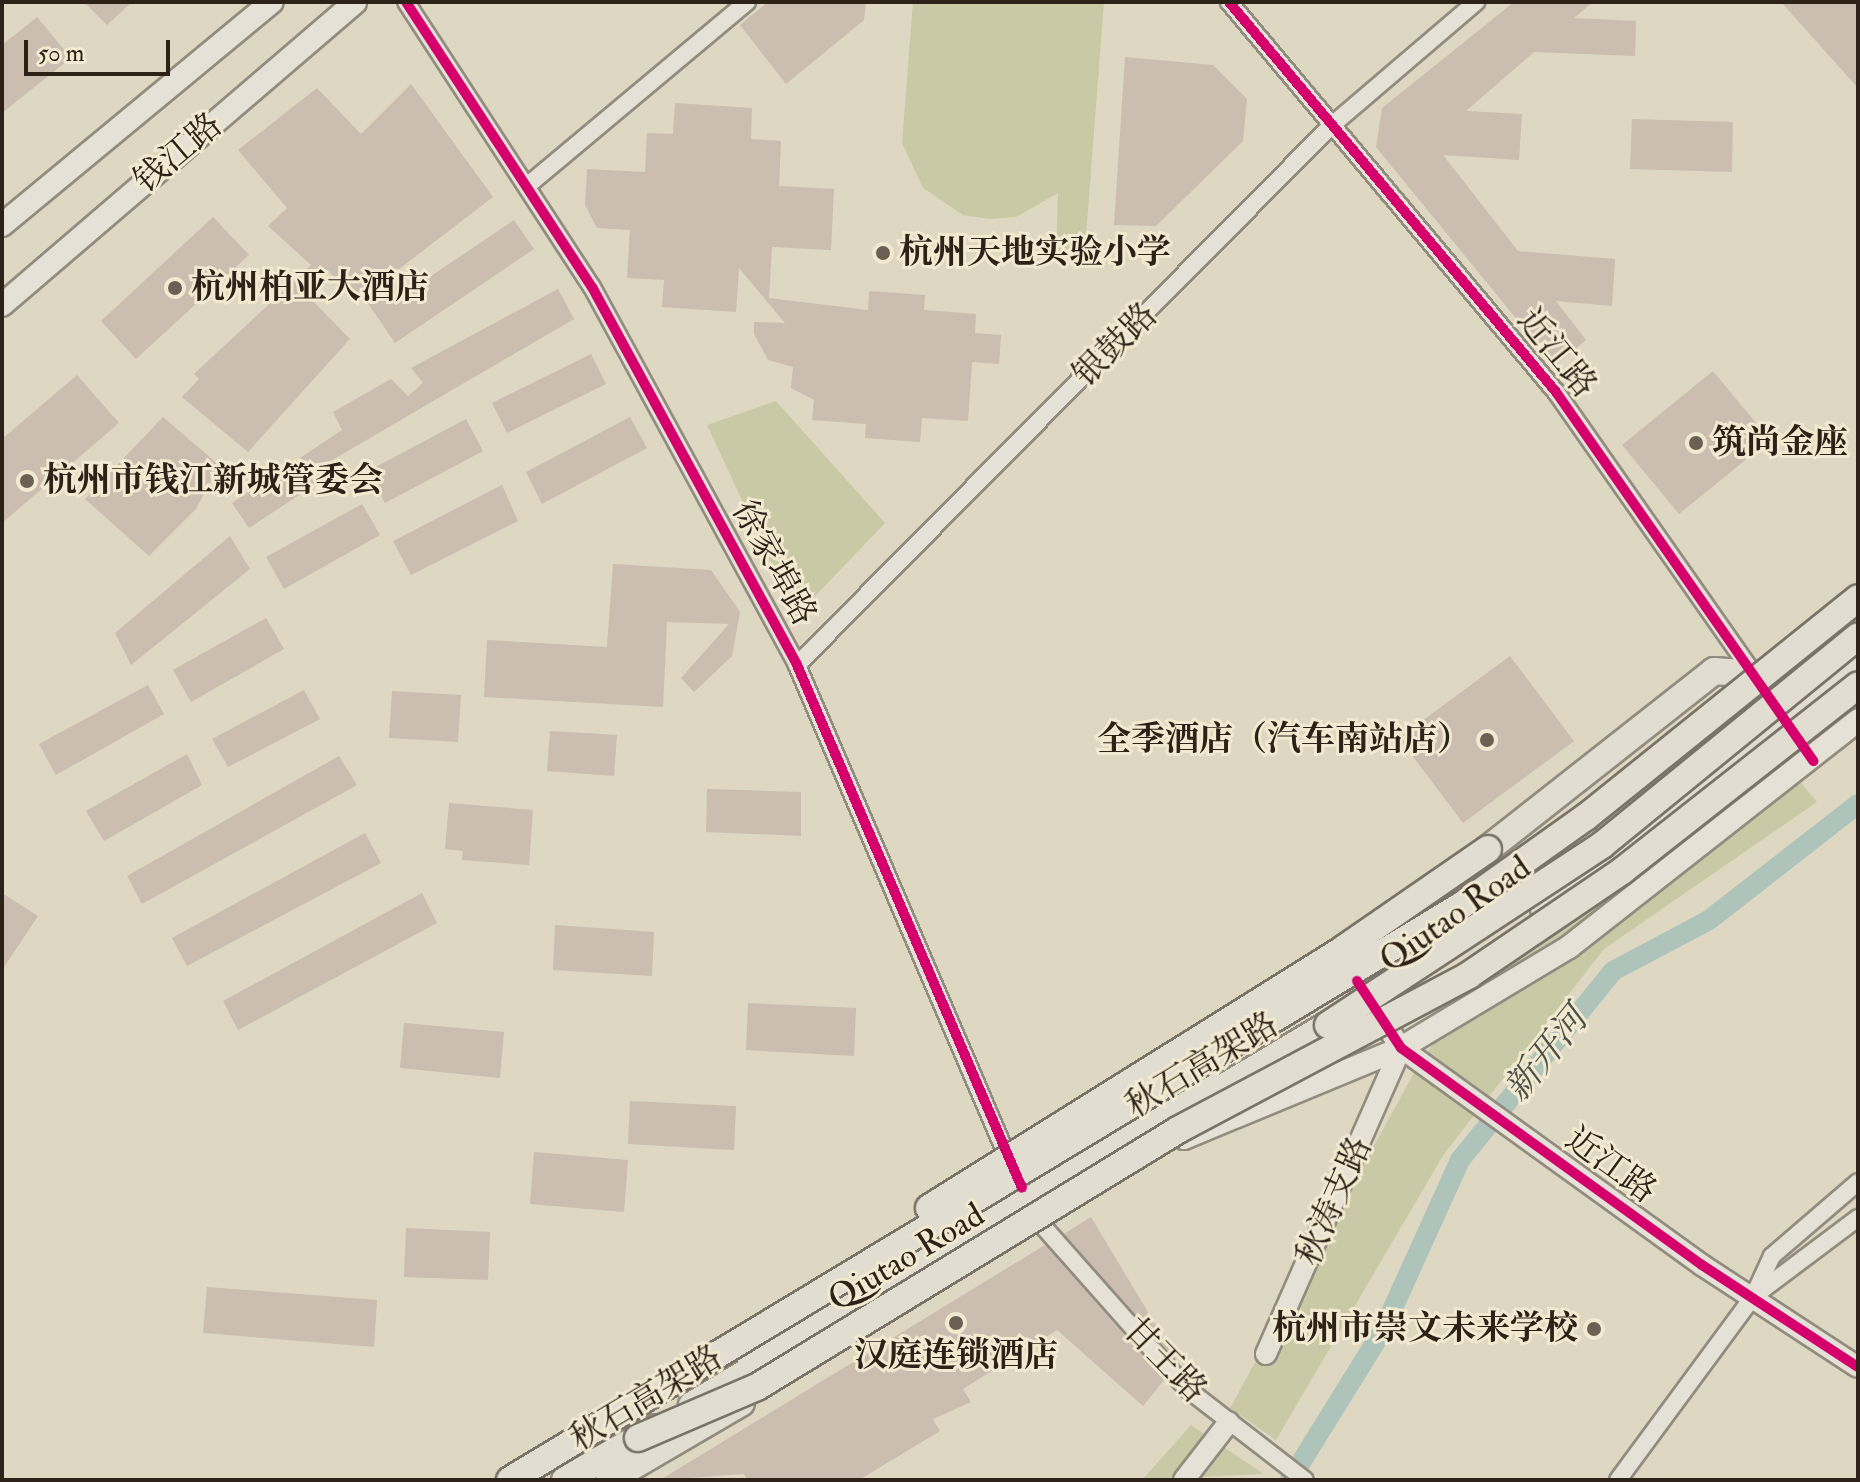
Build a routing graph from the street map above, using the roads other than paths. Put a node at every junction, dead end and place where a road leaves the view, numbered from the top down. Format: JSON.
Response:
{"nodes":[{"id":1,"x":272,"y":2,"type":"edge"},
{"id":2,"x":355,"y":2,"type":"edge"},
{"id":3,"x":406,"y":2,"type":"edge"},
{"id":4,"x":747,"y":2,"type":"edge"},
{"id":5,"x":1229,"y":2,"type":"edge"},
{"id":6,"x":1476,"y":2,"type":"edge"},
{"id":7,"x":1331,"y":126,"type":"junction"},
{"id":8,"x":527,"y":186,"type":"junction"},
{"id":9,"x":6,"y":215,"type":"edge"},
{"id":10,"x":2,"y":305,"type":"edge"},
{"id":11,"x":1858,"y":586,"type":"edge"},
{"id":12,"x":1858,"y":598,"type":"edge"},
{"id":13,"x":1858,"y":636,"type":"edge"},
{"id":14,"x":1858,"y":661,"type":"edge"},
{"id":15,"x":797,"y":665,"type":"junction"},
{"id":16,"x":1754,"y":674,"type":"junction"},
{"id":17,"x":1858,"y":685,"type":"edge"},
{"id":18,"x":1858,"y":720,"type":"edge"},
{"id":19,"x":1786,"y":721,"type":"junction"},
{"id":20,"x":1813,"y":761,"type":"junction"},
{"id":21,"x":1357,"y":981,"type":"junction"},
{"id":22,"x":1381,"y":1016,"type":"junction"},
{"id":23,"x":1401,"y":1048,"type":"junction"},
{"id":24,"x":1177,"y":1141,"type":"junction"},
{"id":25,"x":1858,"y":1182,"type":"edge"},
{"id":26,"x":1022,"y":1188,"type":"junction"},
{"id":27,"x":1858,"y":1218,"type":"edge"},
{"id":28,"x":1041,"y":1224,"type":"junction"},
{"id":29,"x":1753,"y":1297,"type":"junction"},
{"id":30,"x":1266,"y":1354,"type":"dead end"},
{"id":31,"x":1858,"y":1367,"type":"edge"},
{"id":32,"x":1229,"y":1422,"type":"junction"},
{"id":33,"x":638,"y":1438,"type":"junction"},
{"id":34,"x":507,"y":1480,"type":"edge"},
{"id":35,"x":517,"y":1480,"type":"edge"},
{"id":36,"x":565,"y":1480,"type":"edge"},
{"id":37,"x":609,"y":1480,"type":"edge"},
{"id":38,"x":1184,"y":1480,"type":"edge"},
{"id":39,"x":1305,"y":1480,"type":"edge"},
{"id":40,"x":1618,"y":1480,"type":"edge"}],
"edges":[{"from":1,"to":9,"type":"main road","name":"钱江路"},
{"from":2,"to":10,"type":"main road","name":"钱江路"},
{"from":3,"to":8,"type":"street","name":"徐家埠路"},
{"from":4,"to":8,"type":"street"},
{"from":5,"to":7,"type":"street","name":"近江路"},
{"from":6,"to":7,"type":"street","name":"银鼓路"},
{"from":7,"to":15,"type":"street","name":"银鼓路"},
{"from":7,"to":16,"type":"street","name":"近江路"},
{"from":8,"to":15,"type":"street","name":"徐家埠路"},
{"from":11,"to":16,"type":"main road","name":"Qiutao Road"},
{"from":12,"to":34,"type":"main road","name":"秋石高架路","bridge":true},
{"from":13,"to":33,"type":"main road","name":"秋石高架路","bridge":true},
{"from":14,"to":19,"type":"main road","name":"Qiutao Road"},
{"from":15,"to":26,"type":"street","name":"徐家埠路"},
{"from":16,"to":19,"type":"street","name":"近江路"},
{"from":16,"to":21,"type":"main road","name":"Qiutao Road"},
{"from":16,"to":34,"type":"main road","bridge":true},
{"from":17,"to":33,"type":"main road","bridge":true},
{"from":18,"to":20,"type":"main road"},
{"from":19,"to":20,"type":"street","name":"近江路"},
{"from":19,"to":22,"type":"main road","name":"Qiutao Road"},
{"from":20,"to":23,"type":"main road"},
{"from":21,"to":22,"type":"street","name":"近江路"},
{"from":21,"to":26,"type":"main road","name":"Qiutao Road"},
{"from":22,"to":23,"type":"street","name":"近江路"},
{"from":22,"to":24,"type":"main road","name":"Qiutao Road"},
{"from":23,"to":24,"type":"main road"},
{"from":23,"to":29,"type":"street","name":"近江路"},
{"from":23,"to":30,"type":"street","name":"秋涛支路"},
{"from":24,"to":28,"type":"main road","name":"Qiutao Road"},
{"from":25,"to":29,"type":"street"},
{"from":26,"to":35,"type":"main road","name":"Qiutao Road"},
{"from":27,"to":29,"type":"street"},
{"from":28,"to":32,"type":"street","name":"甘王路"},
{"from":28,"to":37,"type":"main road","name":"Qiutao Road"},
{"from":29,"to":31,"type":"street","name":"近江路"},
{"from":29,"to":40,"type":"street"},
{"from":32,"to":38,"type":"street"},
{"from":32,"to":39,"type":"street","name":"甘王路"},
{"from":33,"to":36,"type":"main road","name":"秋石高架路"}]}
